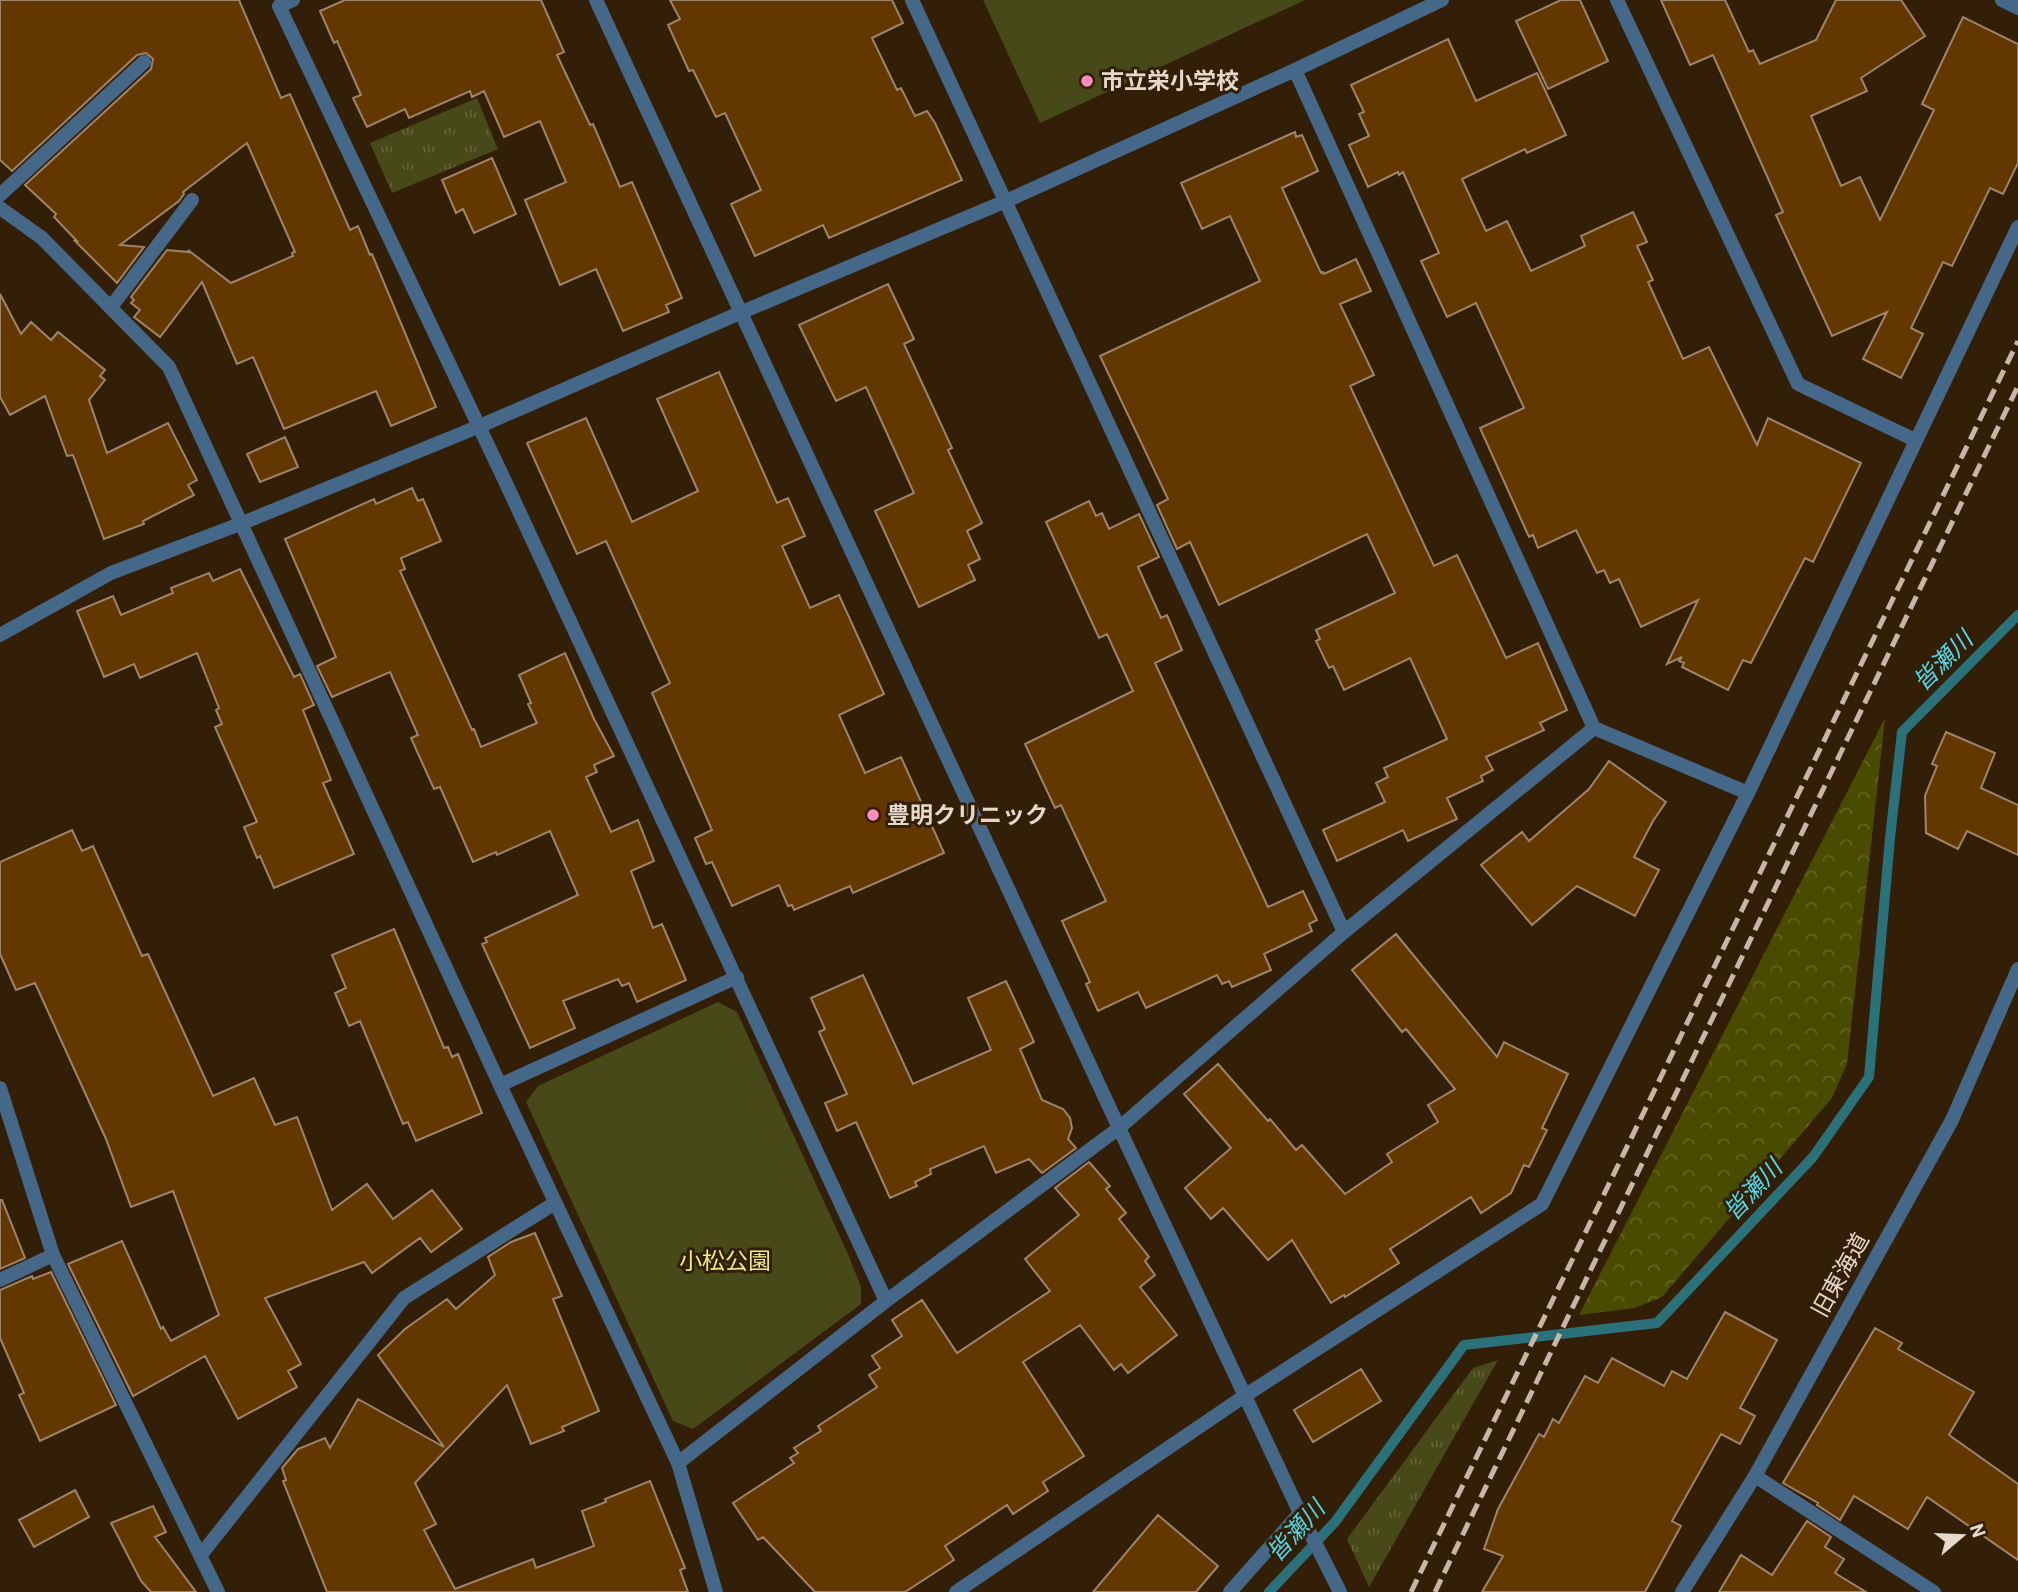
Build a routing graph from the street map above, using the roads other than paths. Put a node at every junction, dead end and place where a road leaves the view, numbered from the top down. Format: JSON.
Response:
{"nodes":[{"id":1,"x":293,"y":0,"type":"edge"},
{"id":2,"x":596,"y":0,"type":"edge"},
{"id":3,"x":912,"y":0,"type":"edge"},
{"id":4,"x":1442,"y":0,"type":"edge"},
{"id":5,"x":1617,"y":0,"type":"edge"},
{"id":6,"x":2002,"y":0,"type":"edge"},
{"id":7,"x":2018,"y":8,"type":"edge"},
{"id":8,"x":144,"y":62,"type":"dead end"},
{"id":9,"x":1295,"y":70,"type":"junction"},
{"id":10,"x":0,"y":195,"type":"edge"},
{"id":11,"x":192,"y":200,"type":"dead end"},
{"id":12,"x":1006,"y":201,"type":"junction"},
{"id":13,"x":0,"y":208,"type":"edge"},
{"id":14,"x":2018,"y":227,"type":"edge"},
{"id":15,"x":111,"y":307,"type":"junction"},
{"id":16,"x":742,"y":312,"type":"junction"},
{"id":17,"x":480,"y":426,"type":"junction"},
{"id":18,"x":1915,"y":440,"type":"junction"},
{"id":19,"x":240,"y":524,"type":"junction"},
{"id":20,"x":0,"y":635,"type":"edge"},
{"id":21,"x":1594,"y":728,"type":"junction"},
{"id":22,"x":1748,"y":793,"type":"junction"},
{"id":23,"x":1344,"y":932,"type":"junction"},
{"id":24,"x":2018,"y":969,"type":"edge"},
{"id":25,"x":737,"y":977,"type":"junction"},
{"id":26,"x":500,"y":1085,"type":"junction"},
{"id":27,"x":0,"y":1088,"type":"edge"},
{"id":28,"x":1119,"y":1128,"type":"junction"},
{"id":29,"x":555,"y":1203,"type":"junction"},
{"id":30,"x":53,"y":1255,"type":"junction"},
{"id":31,"x":0,"y":1280,"type":"edge"},
{"id":32,"x":886,"y":1301,"type":"junction"},
{"id":33,"x":1245,"y":1395,"type":"junction"},
{"id":34,"x":677,"y":1463,"type":"junction"},
{"id":35,"x":1755,"y":1476,"type":"junction"},
{"id":36,"x":1301,"y":1514,"type":"junction"},
{"id":37,"x":200,"y":1556,"type":"junction"},
{"id":38,"x":218,"y":1592,"type":"edge"},
{"id":39,"x":716,"y":1592,"type":"edge"},
{"id":40,"x":956,"y":1592,"type":"edge"},
{"id":41,"x":1230,"y":1592,"type":"edge"},
{"id":42,"x":1340,"y":1592,"type":"edge"},
{"id":43,"x":1682,"y":1592,"type":"edge"},
{"id":44,"x":1934,"y":1592,"type":"edge"}],
"edges":[{"from":1,"to":17,"type":"street"},
{"from":2,"to":16,"type":"street"},
{"from":3,"to":12,"type":"street"},
{"from":4,"to":9,"type":"street"},
{"from":5,"to":18,"type":"street"},
{"from":6,"to":7,"type":"street"},
{"from":8,"to":10,"type":"street"},
{"from":9,"to":12,"type":"street"},
{"from":9,"to":21,"type":"street"},
{"from":11,"to":15,"type":"street"},
{"from":12,"to":16,"type":"street"},
{"from":12,"to":23,"type":"street"},
{"from":13,"to":15,"type":"street"},
{"from":14,"to":18,"type":"street"},
{"from":15,"to":19,"type":"street"},
{"from":16,"to":17,"type":"street"},
{"from":16,"to":28,"type":"street"},
{"from":17,"to":19,"type":"street"},
{"from":17,"to":25,"type":"street"},
{"from":18,"to":22,"type":"street"},
{"from":19,"to":20,"type":"street"},
{"from":19,"to":26,"type":"street"},
{"from":21,"to":22,"type":"street"},
{"from":21,"to":23,"type":"street"},
{"from":22,"to":33,"type":"street"},
{"from":23,"to":28,"type":"street"},
{"from":24,"to":35,"type":"street","name":"旧東海道"},
{"from":25,"to":26,"type":"street"},
{"from":25,"to":32,"type":"street"},
{"from":26,"to":29,"type":"street"},
{"from":27,"to":30,"type":"street"},
{"from":28,"to":32,"type":"street"},
{"from":28,"to":33,"type":"street"},
{"from":29,"to":34,"type":"street"},
{"from":29,"to":37,"type":"street"},
{"from":30,"to":31,"type":"street"},
{"from":30,"to":37,"type":"street"},
{"from":32,"to":34,"type":"street"},
{"from":33,"to":36,"type":"street"},
{"from":33,"to":40,"type":"street"},
{"from":34,"to":39,"type":"street"},
{"from":35,"to":43,"type":"street","name":"旧東海道"},
{"from":35,"to":44,"type":"street"},
{"from":36,"to":41,"type":"street"},
{"from":36,"to":42,"type":"street"},
{"from":37,"to":38,"type":"street"}]}
